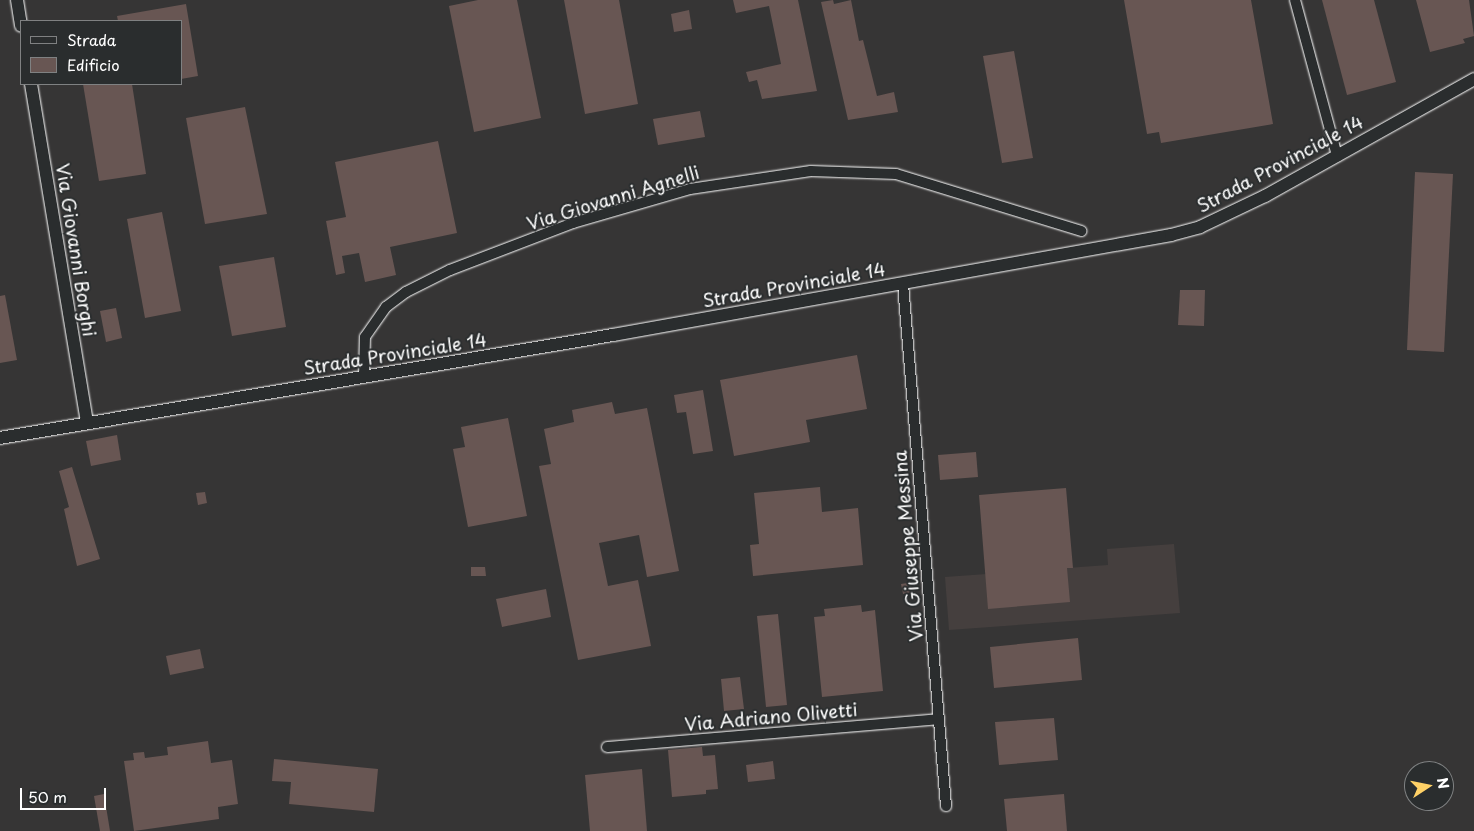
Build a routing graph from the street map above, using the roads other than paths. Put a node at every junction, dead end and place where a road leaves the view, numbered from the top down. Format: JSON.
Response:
{"nodes":[{"id":1,"x":17,"y":0,"type":"edge"},
{"id":2,"x":1295,"y":0,"type":"edge"},
{"id":3,"x":20,"y":20,"type":"edge"},
{"id":4,"x":1474,"y":79,"type":"edge"},
{"id":5,"x":31,"y":85,"type":"edge"},
{"id":6,"x":1337,"y":156,"type":"junction"},
{"id":7,"x":1081,"y":231,"type":"dead end"},
{"id":8,"x":903,"y":284,"type":"junction"},
{"id":9,"x":364,"y":377,"type":"junction"},
{"id":10,"x":87,"y":422,"type":"junction"},
{"id":11,"x":0,"y":438,"type":"edge"},
{"id":12,"x":939,"y":719,"type":"junction"},
{"id":13,"x":607,"y":746,"type":"dead end"},
{"id":14,"x":946,"y":806,"type":"dead end"}],
"edges":[{"from":1,"to":3,"type":"street"},
{"from":2,"to":6,"type":"street"},
{"from":4,"to":6,"type":"street","name":"Strada Provinciale 14"},
{"from":5,"to":10,"type":"street","name":"Via Giovanni Borghi"},
{"from":6,"to":8,"type":"street","name":"Strada Provinciale 14"},
{"from":7,"to":9,"type":"street","name":"Via Giovanni Agnelli"},
{"from":8,"to":9,"type":"street","name":"Strada Provinciale 14"},
{"from":8,"to":12,"type":"street","name":"Via Giuseppe Messina"},
{"from":9,"to":10,"type":"street","name":"Strada Provinciale 14"},
{"from":10,"to":11,"type":"street","name":"Strada Provinciale 14"},
{"from":12,"to":13,"type":"street","name":"Via Adriano Olivetti"},
{"from":12,"to":14,"type":"street","name":"Via Giuseppe Messina"}]}
